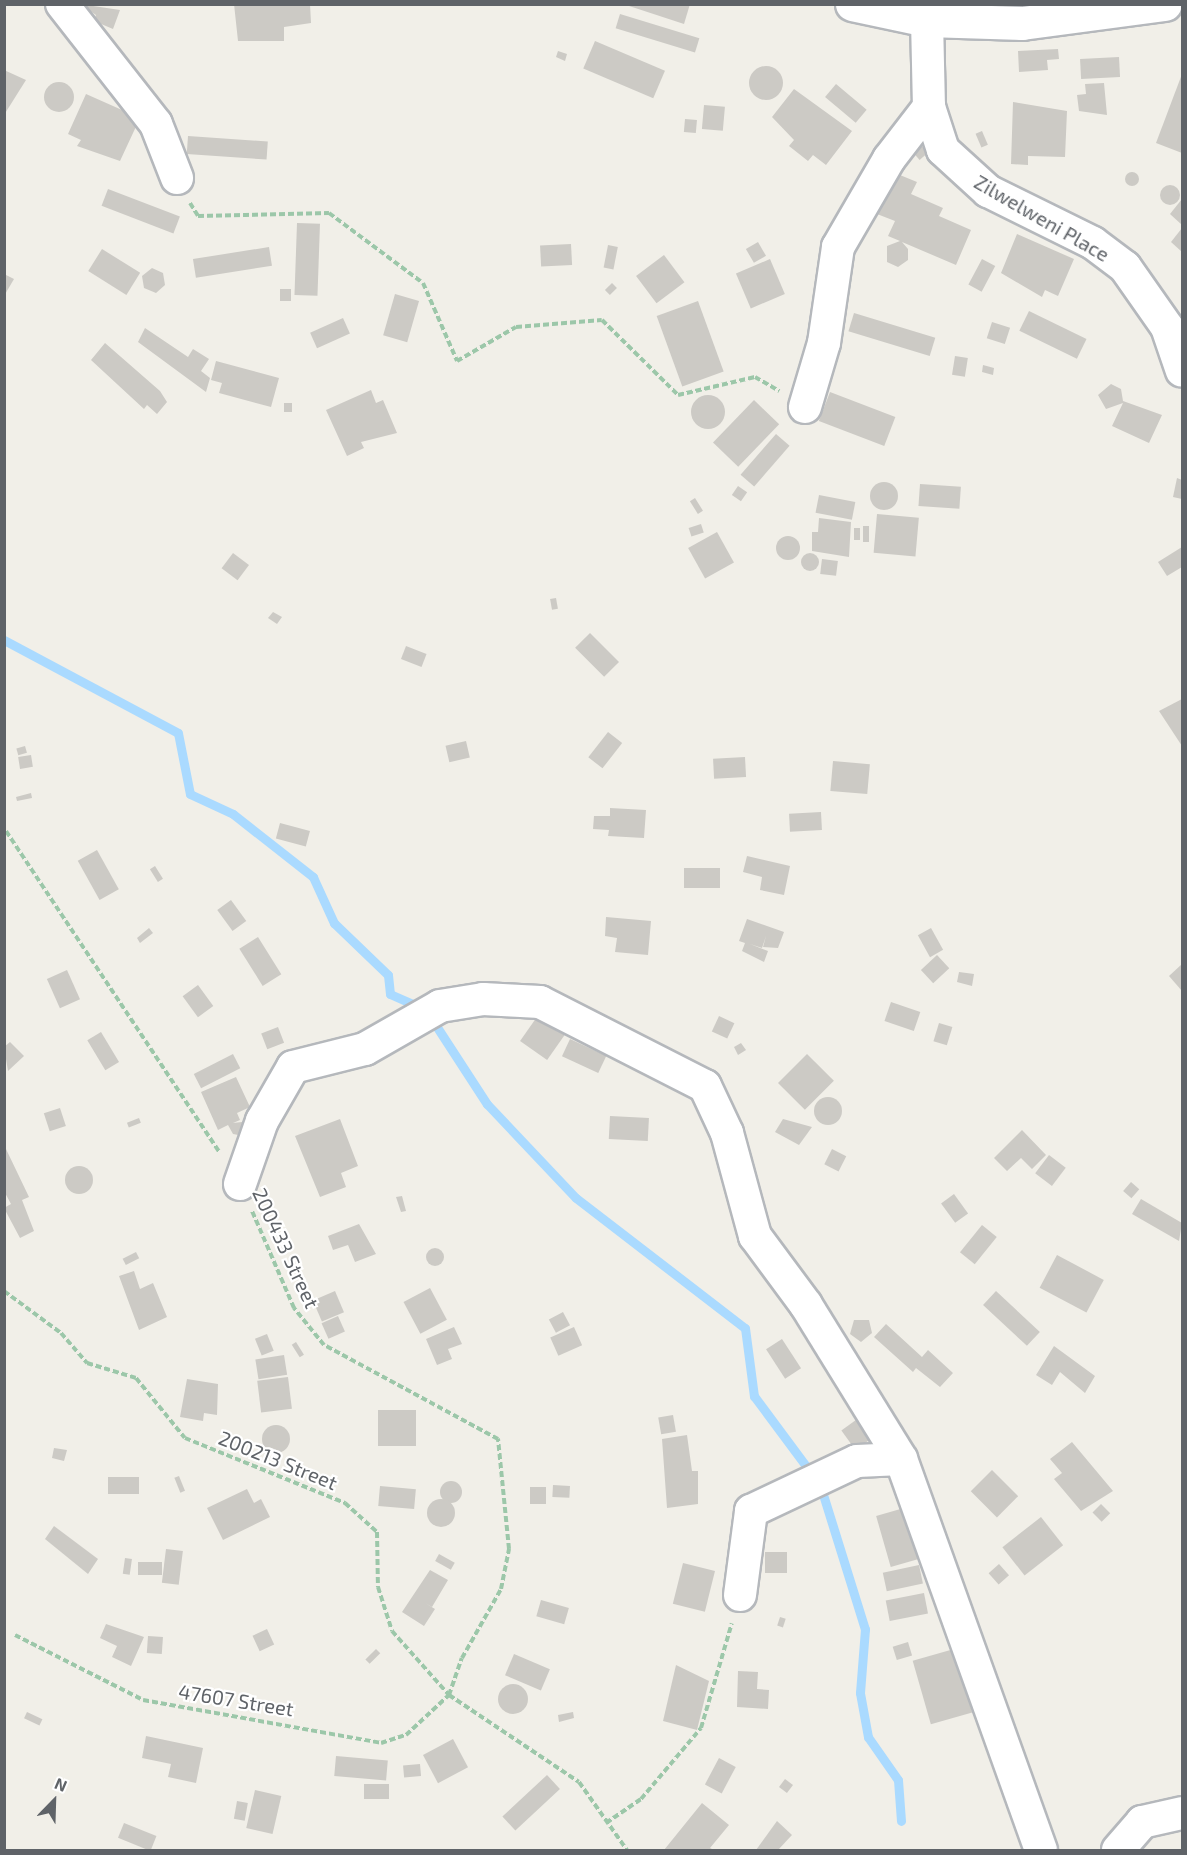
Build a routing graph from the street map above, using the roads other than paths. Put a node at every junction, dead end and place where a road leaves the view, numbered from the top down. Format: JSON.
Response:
{"nodes":[{"id":1,"x":62,"y":4,"type":"edge"},
{"id":2,"x":852,"y":4,"type":"edge"},
{"id":3,"x":1156,"y":5,"type":"edge"},
{"id":4,"x":927,"y":20,"type":"junction"},
{"id":5,"x":929,"y":107,"type":"junction"},
{"id":6,"x":177,"y":178,"type":"road end"},
{"id":7,"x":1182,"y":371,"type":"edge"},
{"id":8,"x":805,"y":407,"type":"road end"},
{"id":9,"x":240,"y":1184,"type":"road end"},
{"id":10,"x":901,"y":1459,"type":"junction"},
{"id":11,"x":740,"y":1595,"type":"road end"},
{"id":12,"x":1182,"y":1813,"type":"edge"},
{"id":13,"x":1041,"y":1851,"type":"edge"},
{"id":14,"x":1118,"y":1851,"type":"edge"}],
"edges":[{"from":1,"to":6,"type":"street"},
{"from":2,"to":4,"type":"street"},
{"from":3,"to":4,"type":"street"},
{"from":4,"to":5,"type":"street","name":"Zilwelweni Place"},
{"from":5,"to":7,"type":"street","name":"Zilwelweni Place"},
{"from":5,"to":8,"type":"street"},
{"from":9,"to":10,"type":"street"},
{"from":10,"to":11,"type":"street"},
{"from":10,"to":13,"type":"street"},
{"from":12,"to":14,"type":"street"}]}
